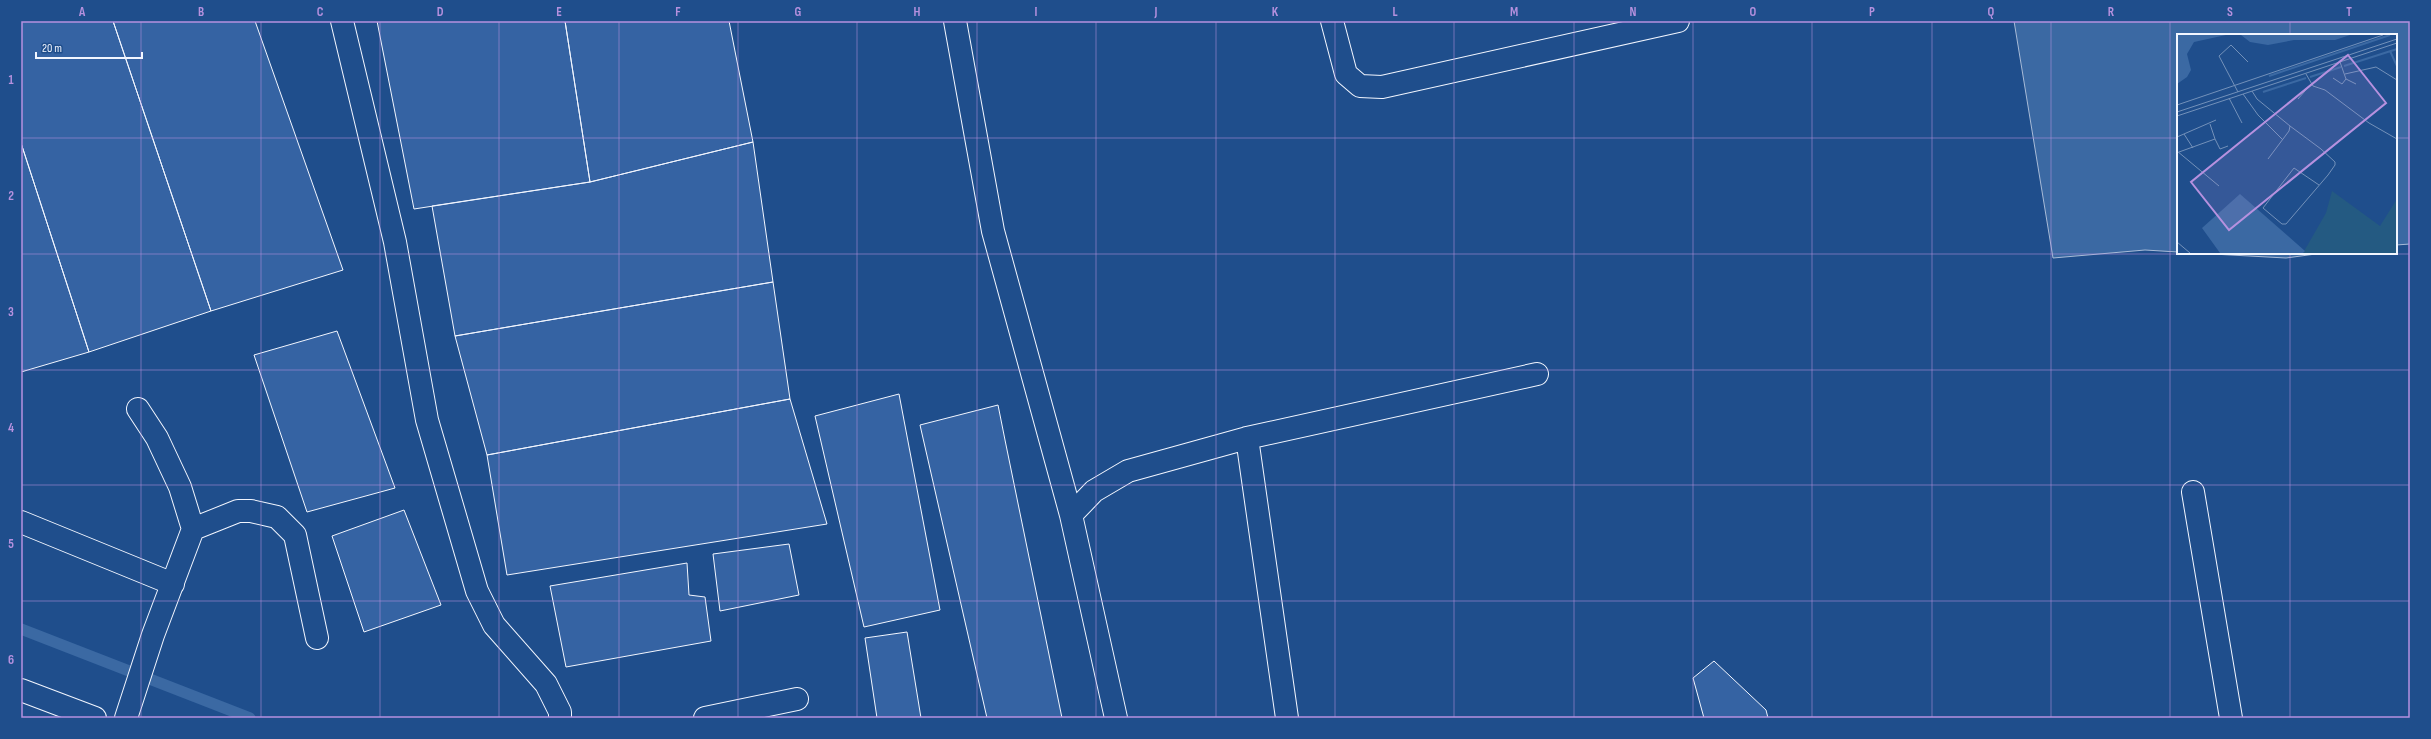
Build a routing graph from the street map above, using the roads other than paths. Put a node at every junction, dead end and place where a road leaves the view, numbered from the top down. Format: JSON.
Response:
{"nodes":[{"id":1,"x":342,"y":21,"type":"edge"},
{"id":2,"x":955,"y":21,"type":"edge"},
{"id":3,"x":1332,"y":21,"type":"edge"},
{"id":4,"x":1678,"y":21,"type":"edge"},
{"id":5,"x":1537,"y":374,"type":"dead end"},
{"id":6,"x":138,"y":408,"type":"dead end"},
{"id":7,"x":1247,"y":438,"type":"junction"},
{"id":8,"x":2193,"y":492,"type":"dead end"},
{"id":9,"x":1071,"y":516,"type":"junction"},
{"id":10,"x":21,"y":522,"type":"edge"},
{"id":11,"x":193,"y":529,"type":"junction"},
{"id":12,"x":174,"y":584,"type":"junction"},
{"id":13,"x":317,"y":638,"type":"dead end"},
{"id":14,"x":21,"y":690,"type":"edge"},
{"id":15,"x":797,"y":699,"type":"dead end"},
{"id":16,"x":95,"y":718,"type":"edge"},
{"id":17,"x":126,"y":718,"type":"edge"},
{"id":18,"x":560,"y":718,"type":"edge"},
{"id":19,"x":705,"y":718,"type":"edge"},
{"id":20,"x":1116,"y":718,"type":"edge"},
{"id":21,"x":1287,"y":718,"type":"edge"},
{"id":22,"x":2231,"y":718,"type":"edge"}],
"edges":[{"from":1,"to":18,"type":"main road"},
{"from":2,"to":9,"type":"main road"},
{"from":3,"to":4,"type":"main road"},
{"from":5,"to":7,"type":"main road"},
{"from":6,"to":11,"type":"main road"},
{"from":7,"to":9,"type":"main road"},
{"from":7,"to":21,"type":"main road"},
{"from":8,"to":22,"type":"main road"},
{"from":9,"to":20,"type":"main road"},
{"from":10,"to":12,"type":"main road"},
{"from":11,"to":12,"type":"main road"},
{"from":11,"to":13,"type":"main road"},
{"from":12,"to":17,"type":"main road"},
{"from":14,"to":16,"type":"main road"},
{"from":15,"to":19,"type":"main road"}]}
